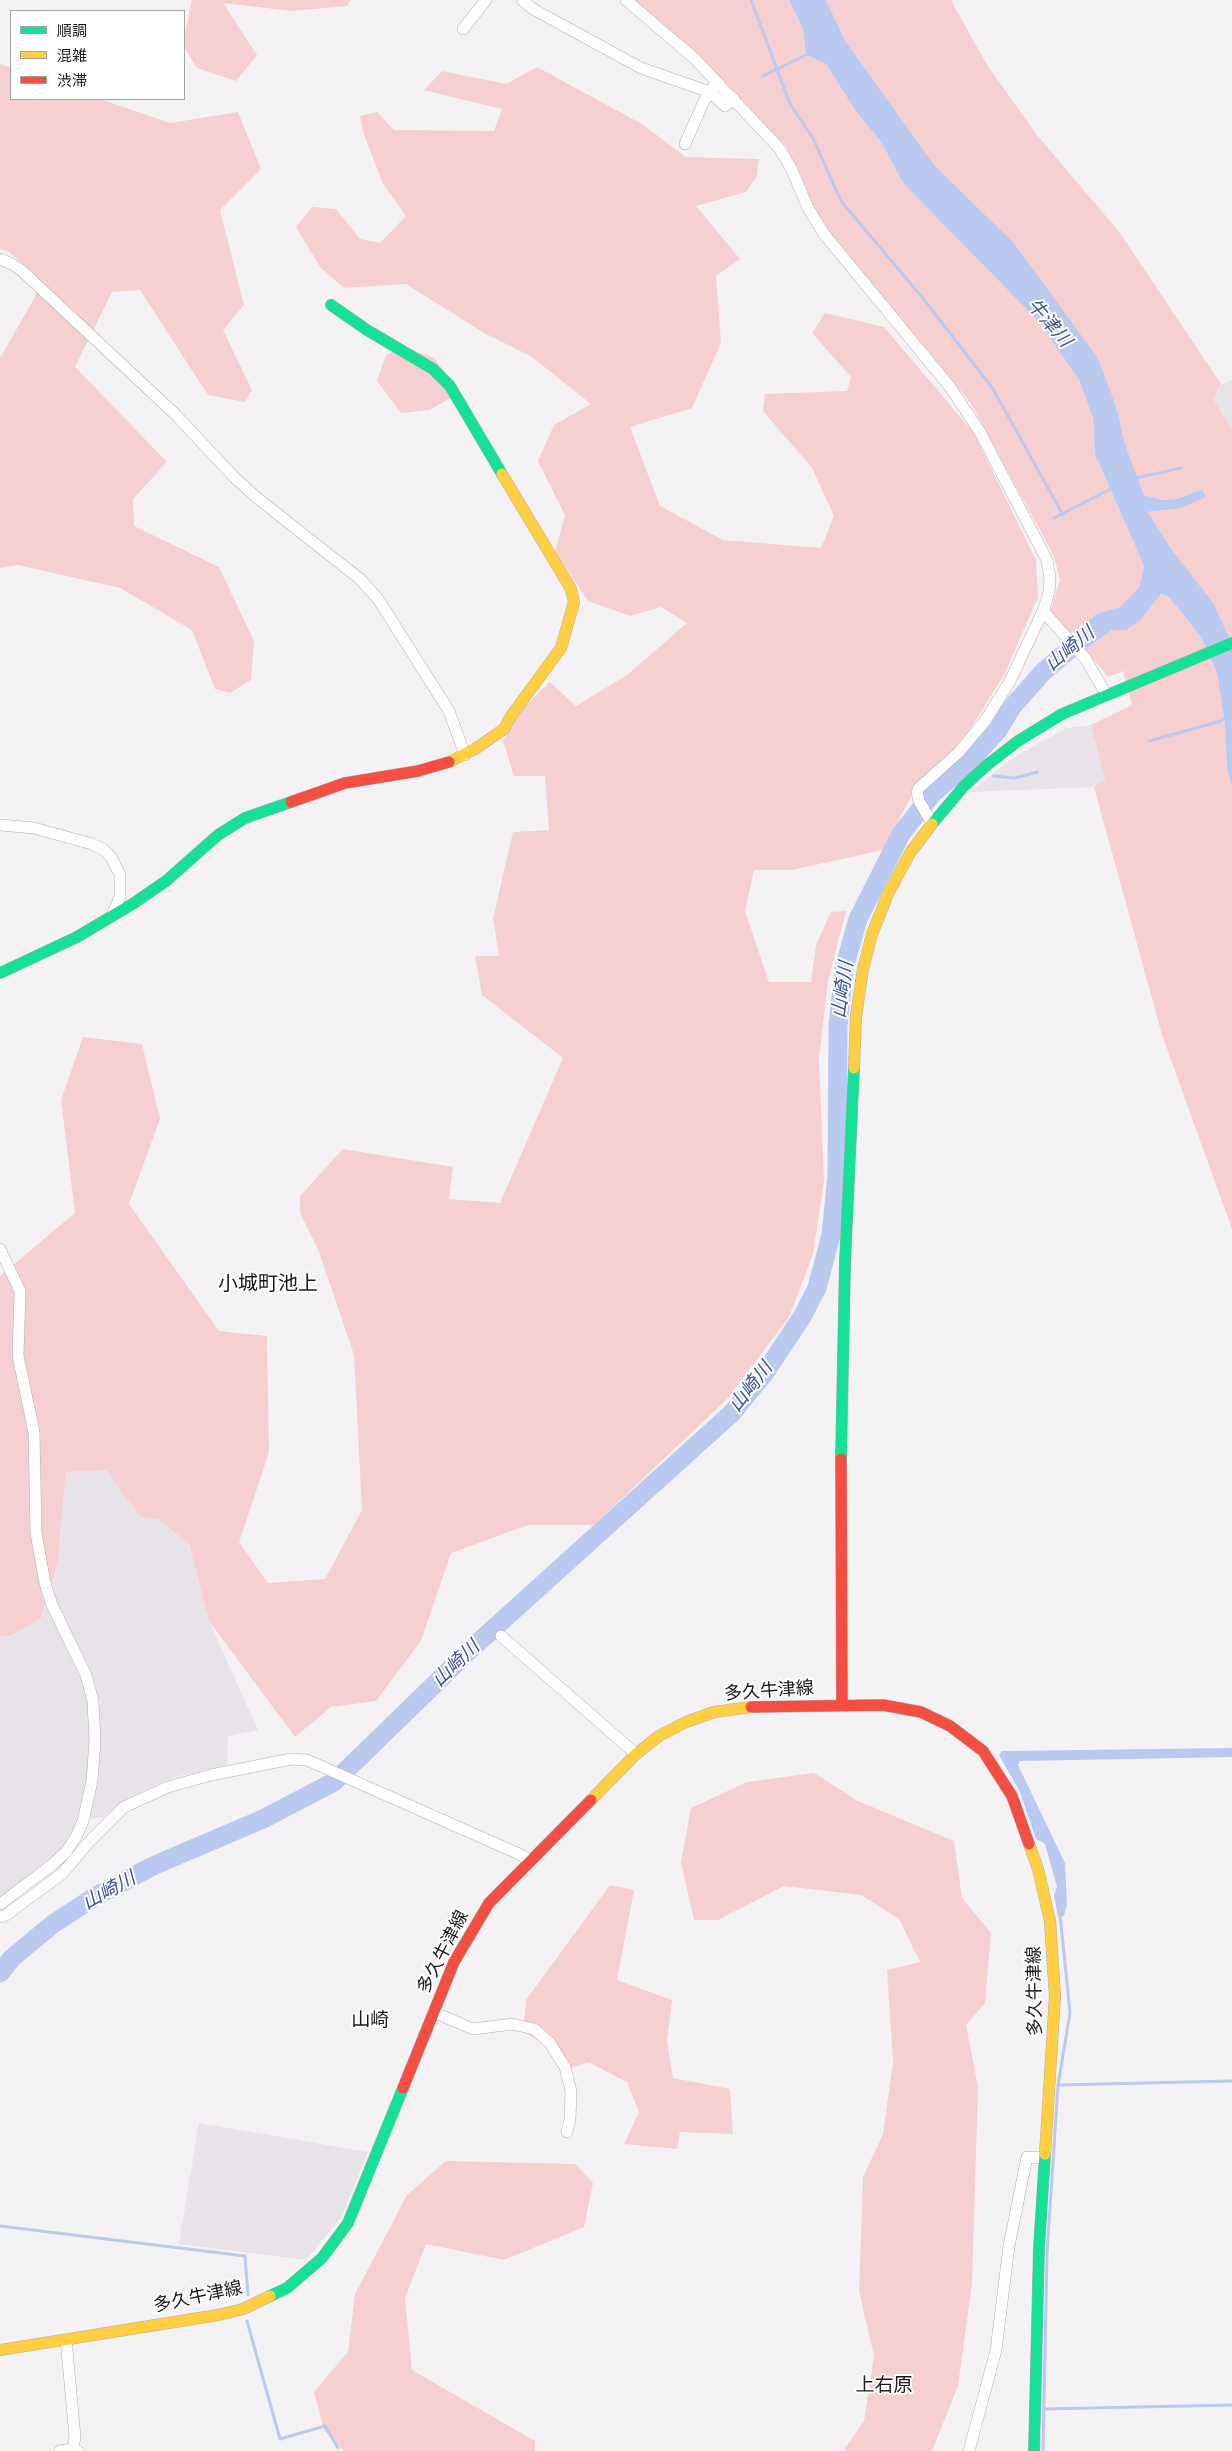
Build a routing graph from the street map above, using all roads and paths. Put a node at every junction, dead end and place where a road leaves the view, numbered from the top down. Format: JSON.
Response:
{"nodes":[{"id":1,"x":486,"y":0,"type":"edge"},
{"id":2,"x":522,"y":0,"type":"edge"},
{"id":3,"x":626,"y":0,"type":"edge"},
{"id":4,"x":463,"y":29,"type":"dead end"},
{"id":5,"x":714,"y":88,"type":"junction"},
{"id":6,"x":685,"y":144,"type":"dead end"},
{"id":7,"x":0,"y":259,"type":"edge"},
{"id":8,"x":331,"y":305,"type":"dead end"},
{"id":9,"x":1043,"y":611,"type":"junction"},
{"id":10,"x":1232,"y":644,"type":"edge"},
{"id":11,"x":1106,"y":694,"type":"junction"},
{"id":12,"x":464,"y":754,"type":"junction"},
{"id":13,"x":929,"y":819,"type":"junction"},
{"id":14,"x":0,"y":825,"type":"edge"},
{"id":15,"x":112,"y":915,"type":"junction"},
{"id":16,"x":0,"y":973,"type":"edge"},
{"id":17,"x":0,"y":1249,"type":"edge"},
{"id":18,"x":501,"y":1636,"type":"dead end"},
{"id":19,"x":842,"y":1704,"type":"junction"},
{"id":20,"x":636,"y":1754,"type":"junction"},
{"id":21,"x":529,"y":1860,"type":"junction"},
{"id":22,"x":0,"y":1904,"type":"edge"},
{"id":23,"x":0,"y":1917,"type":"edge"},
{"id":24,"x":434,"y":2012,"type":"junction"},
{"id":25,"x":566,"y":2132,"type":"dead end"},
{"id":26,"x":1045,"y":2158,"type":"junction"},
{"id":27,"x":66,"y":2339,"type":"junction"},
{"id":28,"x":0,"y":2350,"type":"edge"},
{"id":29,"x":75,"y":2450,"type":"edge"},
{"id":30,"x":60,"y":2451,"type":"edge"},
{"id":31,"x":969,"y":2451,"type":"edge"},
{"id":32,"x":1034,"y":2451,"type":"edge"}],
"edges":[{"from":1,"to":4,"type":"street"},
{"from":2,"to":5,"type":"street"},
{"from":3,"to":5,"type":"street"},
{"from":5,"to":6,"type":"street"},
{"from":5,"to":9,"type":"street"},
{"from":7,"to":12,"type":"street"},
{"from":8,"to":12,"type":"street"},
{"from":9,"to":11,"type":"street"},
{"from":9,"to":13,"type":"street"},
{"from":10,"to":11,"type":"street"},
{"from":11,"to":13,"type":"street"},
{"from":12,"to":15,"type":"street"},
{"from":13,"to":19,"type":"street"},
{"from":14,"to":15,"type":"street"},
{"from":15,"to":16,"type":"street"},
{"from":17,"to":22,"type":"street"},
{"from":18,"to":20,"type":"street"},
{"from":19,"to":20,"type":"street","name":"多久牛津線"},
{"from":19,"to":26,"type":"street","name":"多久牛津線"},
{"from":20,"to":21,"type":"street","name":"多久牛津線"},
{"from":21,"to":23,"type":"street"},
{"from":21,"to":24,"type":"street","name":"多久牛津線"},
{"from":24,"to":25,"type":"street"},
{"from":24,"to":27,"type":"street","name":"多久牛津線"},
{"from":26,"to":31,"type":"street"},
{"from":26,"to":32,"type":"street","name":"多久牛津線"},
{"from":27,"to":28,"type":"street","name":"多久牛津線"},
{"from":27,"to":29,"type":"street"},
{"from":29,"to":30,"type":"street"}]}
